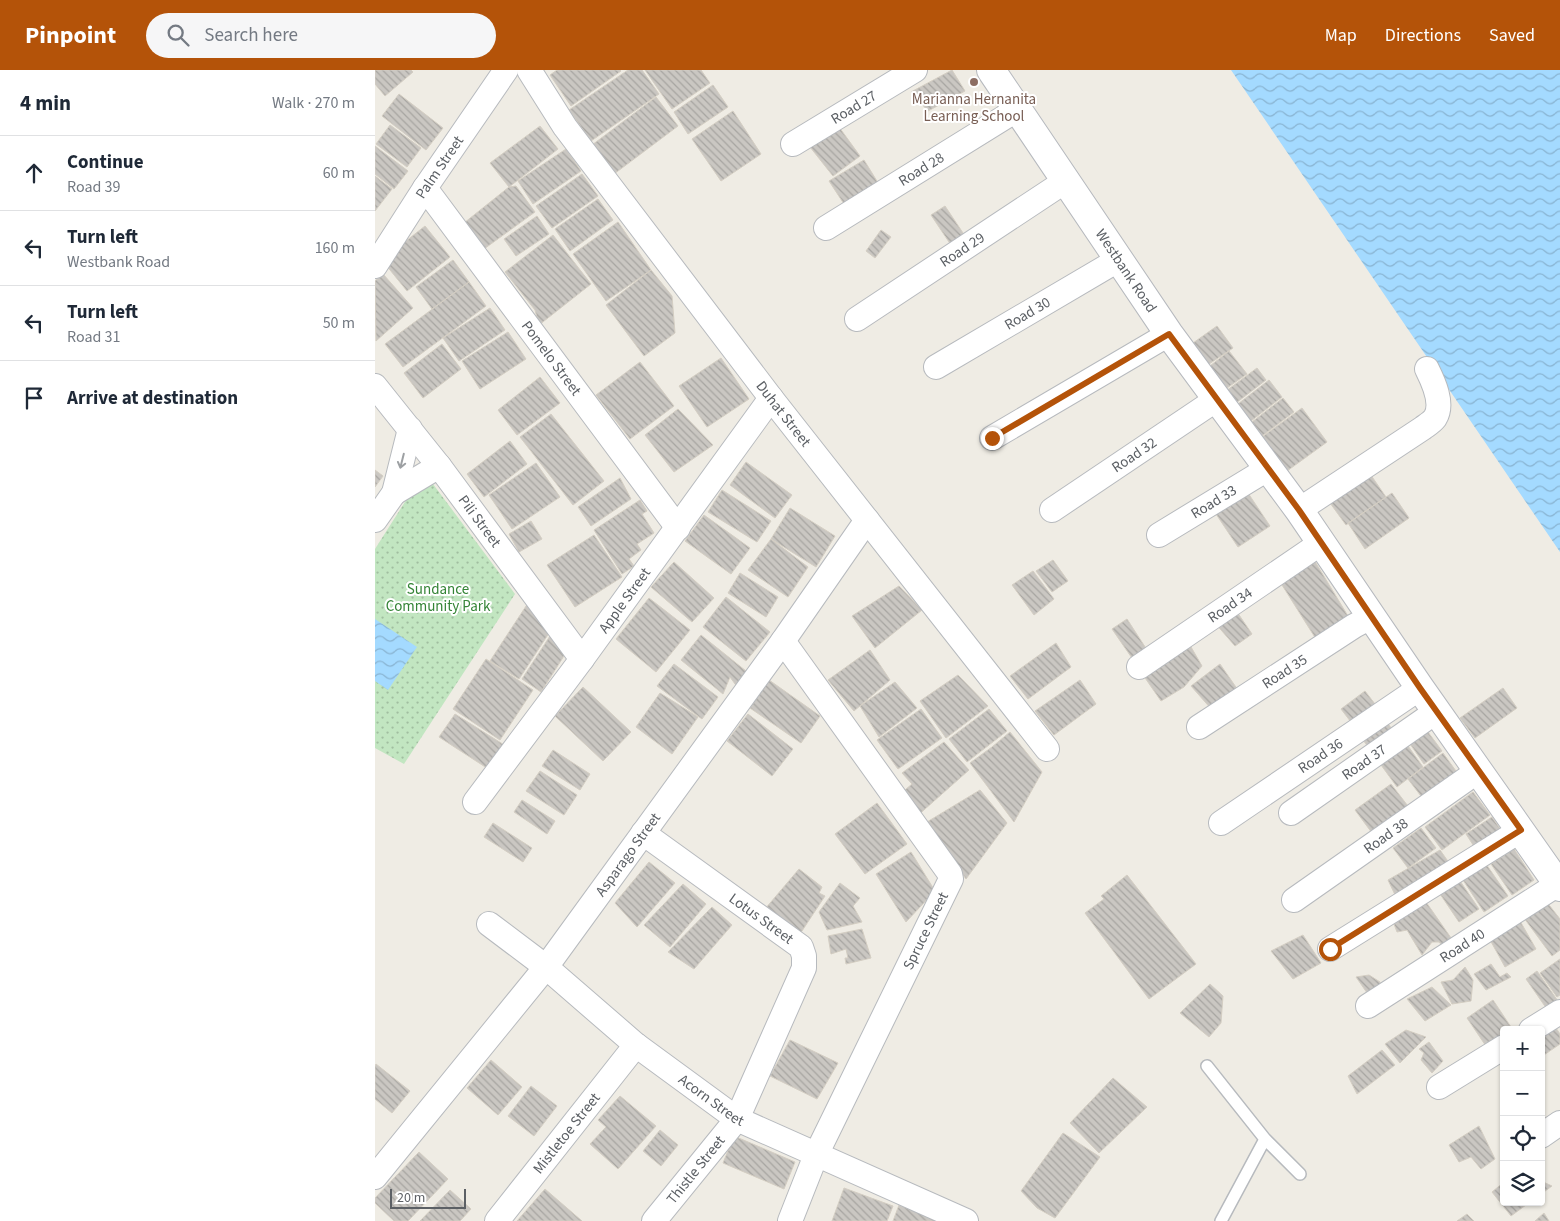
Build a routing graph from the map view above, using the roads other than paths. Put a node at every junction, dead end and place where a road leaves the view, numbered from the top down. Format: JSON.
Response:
{"nodes":[{"id":1,"x":506,"y":70,"type":"edge"},
{"id":2,"x":529,"y":70,"type":"edge"},
{"id":3,"x":915,"y":70,"type":"edge"},
{"id":4,"x":991,"y":70,"type":"edge"},
{"id":5,"x":1018,"y":109,"type":"junction"},
{"id":6,"x":793,"y":144,"type":"dead end"},
{"id":7,"x":1067,"y":180,"type":"junction"},
{"id":8,"x":425,"y":188,"type":"junction"},
{"id":9,"x":826,"y":228,"type":"dead end"},
{"id":10,"x":1118,"y":260,"type":"junction"},
{"id":11,"x":375,"y":266,"type":"edge"},
{"id":12,"x":857,"y":319,"type":"dead end"},
{"id":13,"x":1169,"y":334,"type":"junction"},
{"id":14,"x":936,"y":366,"type":"dead end"},
{"id":15,"x":1427,"y":369,"type":"dead end"},
{"id":16,"x":375,"y":386,"type":"edge"},
{"id":17,"x":771,"y":398,"type":"junction"},
{"id":18,"x":1217,"y":399,"type":"junction"},
{"id":19,"x":410,"y":430,"type":"junction"},
{"id":20,"x":992,"y":438,"type":"dead end"},
{"id":21,"x":439,"y":466,"type":"junction"},
{"id":22,"x":1269,"y":468,"type":"junction"},
{"id":23,"x":394,"y":493,"type":"junction"},
{"id":24,"x":1052,"y":510,"type":"dead end"},
{"id":25,"x":1299,"y":510,"type":"junction"},
{"id":26,"x":375,"y":520,"type":"edge"},
{"id":27,"x":867,"y":520,"type":"junction"},
{"id":28,"x":678,"y":528,"type":"junction"},
{"id":29,"x":1159,"y":535,"type":"dead end"},
{"id":30,"x":1321,"y":543,"type":"junction"},
{"id":31,"x":1371,"y":617,"type":"junction"},
{"id":32,"x":783,"y":641,"type":"junction"},
{"id":33,"x":582,"y":659,"type":"junction"},
{"id":34,"x":1139,"y":667,"type":"dead end"},
{"id":35,"x":1420,"y":688,"type":"junction"},
{"id":36,"x":1437,"y":711,"type":"junction"},
{"id":37,"x":1199,"y":727,"type":"dead end"},
{"id":38,"x":1047,"y":749,"type":"dead end"},
{"id":39,"x":1478,"y":771,"type":"junction"},
{"id":40,"x":475,"y":802,"type":"dead end"},
{"id":41,"x":1291,"y":813,"type":"dead end"},
{"id":42,"x":1221,"y":823,"type":"dead end"},
{"id":43,"x":1521,"y":830,"type":"junction"},
{"id":44,"x":643,"y":833,"type":"junction"},
{"id":45,"x":1559,"y":885,"type":"edge"},
{"id":46,"x":1294,"y":900,"type":"dead end"},
{"id":47,"x":489,"y":924,"type":"dead end"},
{"id":48,"x":1330,"y":949,"type":"dead end"},
{"id":49,"x":547,"y":967,"type":"junction"},
{"id":50,"x":1368,"y":1006,"type":"dead end"},
{"id":51,"x":1560,"y":1012,"type":"edge"},
{"id":52,"x":1537,"y":1026,"type":"edge"},
{"id":53,"x":636,"y":1045,"type":"junction"},
{"id":54,"x":1500,"y":1049,"type":"edge"},
{"id":55,"x":1207,"y":1066,"type":"dead end"},
{"id":56,"x":1439,"y":1087,"type":"dead end"},
{"id":57,"x":737,"y":1119,"type":"junction"},
{"id":58,"x":1560,"y":1123,"type":"edge"},
{"id":59,"x":1545,"y":1133,"type":"edge"},
{"id":60,"x":1265,"y":1139,"type":"junction"},
{"id":61,"x":816,"y":1155,"type":"junction"},
{"id":62,"x":1300,"y":1174,"type":"dead end"},
{"id":63,"x":375,"y":1177,"type":"edge"},
{"id":64,"x":497,"y":1221,"type":"edge"},
{"id":65,"x":654,"y":1221,"type":"edge"},
{"id":66,"x":790,"y":1221,"type":"edge"},
{"id":67,"x":966,"y":1221,"type":"edge"},
{"id":68,"x":1221,"y":1221,"type":"edge"}],
"edges":[{"from":1,"to":8,"type":"street","name":"Palm Street"},
{"from":2,"to":17,"type":"street","name":"Duhat Street"},
{"from":3,"to":6,"type":"street","name":"Road 27"},
{"from":4,"to":5,"type":"street","name":"Westbank Road"},
{"from":5,"to":7,"type":"street","name":"Westbank Road"},
{"from":5,"to":9,"type":"street","name":"Road 28"},
{"from":7,"to":10,"type":"street","name":"Westbank Road"},
{"from":7,"to":12,"type":"street","name":"Road 29"},
{"from":8,"to":11,"type":"street","name":"Palm Street"},
{"from":8,"to":28,"type":"street","name":"Pomelo Street"},
{"from":10,"to":13,"type":"street","name":"Westbank Road"},
{"from":10,"to":14,"type":"street","name":"Road 30"},
{"from":13,"to":18,"type":"street","name":"Westbank Road"},
{"from":13,"to":20,"type":"street"},
{"from":15,"to":25,"type":"street"},
{"from":16,"to":19,"type":"street","name":"Pili Street"},
{"from":17,"to":27,"type":"street","name":"Duhat Street"},
{"from":17,"to":28,"type":"street","name":"Apple Street"},
{"from":18,"to":22,"type":"street","name":"Westbank Road"},
{"from":18,"to":24,"type":"street","name":"Road 32"},
{"from":19,"to":21,"type":"street","name":"Pili Street"},
{"from":19,"to":23,"type":"street","one_way":true},
{"from":21,"to":23,"type":"street"},
{"from":21,"to":33,"type":"street","name":"Pili Street"},
{"from":22,"to":25,"type":"street","name":"Westbank Road"},
{"from":22,"to":29,"type":"street","name":"Road 33"},
{"from":23,"to":26,"type":"street"},
{"from":25,"to":30,"type":"street","name":"Westbank Road"},
{"from":27,"to":32,"type":"street","name":"Asparago Street"},
{"from":27,"to":38,"type":"street","name":"Duhat Street"},
{"from":28,"to":33,"type":"street","name":"Apple Street"},
{"from":30,"to":31,"type":"street","name":"Westbank Road"},
{"from":30,"to":34,"type":"street","name":"Road 34"},
{"from":31,"to":35,"type":"street","name":"Westbank Road"},
{"from":31,"to":37,"type":"street","name":"Road 35"},
{"from":32,"to":44,"type":"street","name":"Asparago Street"},
{"from":32,"to":61,"type":"street","name":"Spruce Street"},
{"from":33,"to":40,"type":"street","name":"Apple Street"},
{"from":35,"to":36,"type":"street","name":"Westbank Road"},
{"from":35,"to":42,"type":"street","name":"Road 36"},
{"from":36,"to":39,"type":"street","name":"Westbank Road"},
{"from":36,"to":41,"type":"street","name":"Road 37"},
{"from":39,"to":43,"type":"street","name":"Westbank Road"},
{"from":39,"to":46,"type":"street","name":"Road 38"},
{"from":43,"to":45,"type":"street","name":"Westbank Road"},
{"from":43,"to":48,"type":"street"},
{"from":44,"to":49,"type":"street","name":"Asparago Street"},
{"from":44,"to":57,"type":"street","name":"Lotus Street"},
{"from":45,"to":50,"type":"street","name":"Road 40"},
{"from":47,"to":49,"type":"street","name":"Acorn Street"},
{"from":49,"to":53,"type":"street","name":"Acorn Street"},
{"from":49,"to":63,"type":"street","name":"Asparago Street"},
{"from":51,"to":52,"type":"street"},
{"from":53,"to":57,"type":"street","name":"Acorn Street"},
{"from":53,"to":64,"type":"street","name":"Mistletoe Street"},
{"from":54,"to":56,"type":"street"},
{"from":55,"to":60,"type":"lane"},
{"from":57,"to":61,"type":"street","name":"Acorn Street"},
{"from":57,"to":65,"type":"street","name":"Thistle Street"},
{"from":58,"to":59,"type":"street"},
{"from":60,"to":62,"type":"lane"},
{"from":60,"to":68,"type":"lane"},
{"from":61,"to":66,"type":"street","name":"Spruce Street"},
{"from":61,"to":67,"type":"street","name":"Acorn Street"}]}
